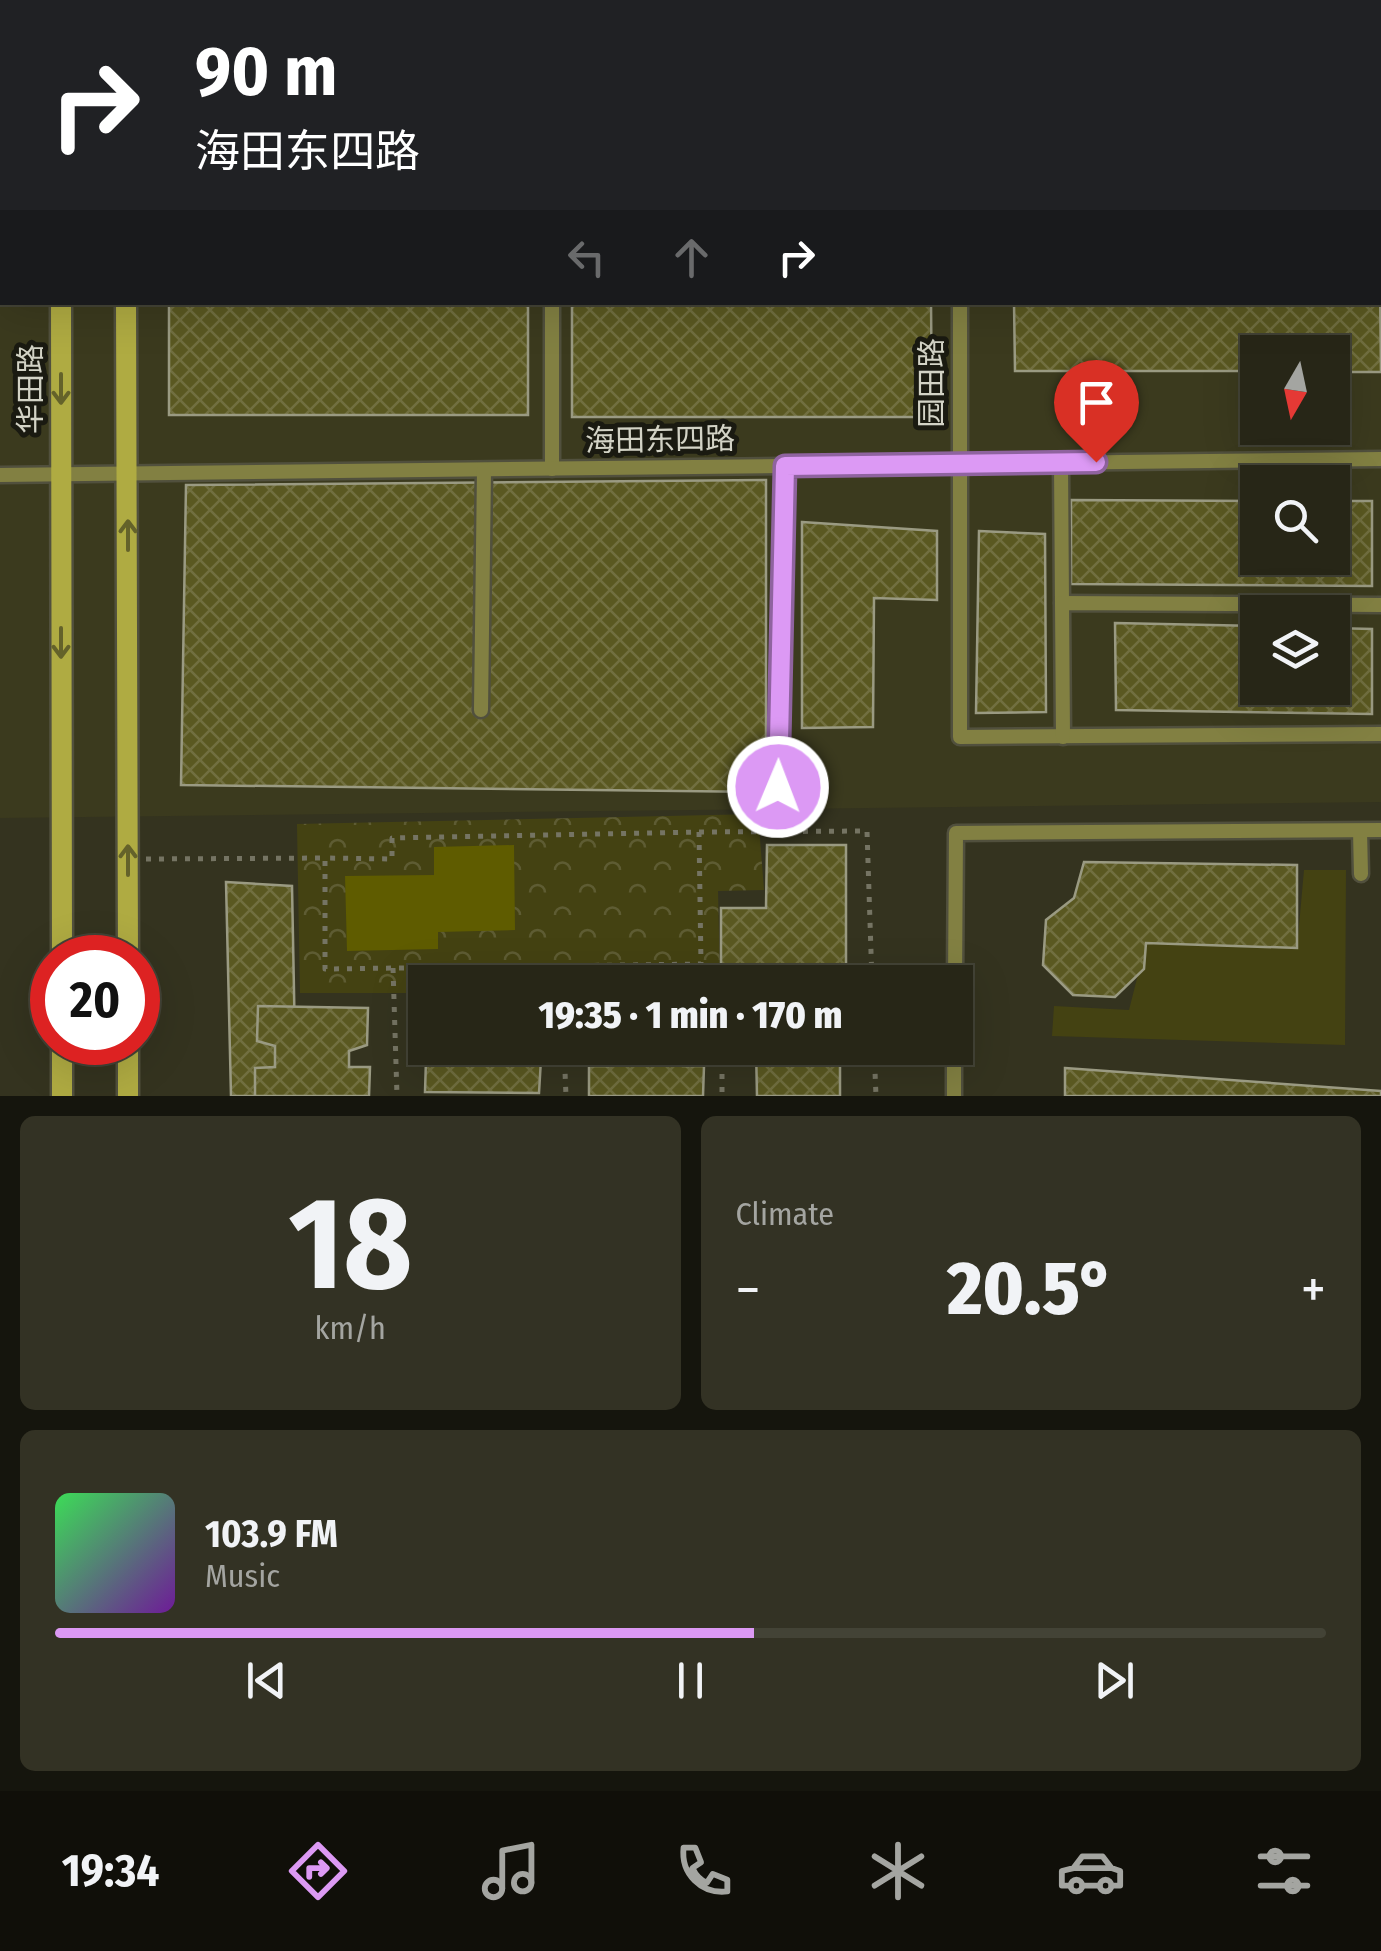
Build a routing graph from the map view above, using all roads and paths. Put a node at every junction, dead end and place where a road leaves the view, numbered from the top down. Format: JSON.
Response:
{"nodes":[{"id":1,"x":60,"y":305,"type":"edge"},
{"id":2,"x":126,"y":305,"type":"edge"},
{"id":3,"x":552,"y":305,"type":"edge"},
{"id":4,"x":960,"y":305,"type":"edge"},
{"id":5,"x":1381,"y":459,"type":"edge"},
{"id":6,"x":1061,"y":463,"type":"junction"},
{"id":7,"x":960,"y":464,"type":"junction"},
{"id":8,"x":785,"y":466,"type":"junction"},
{"id":9,"x":552,"y":469,"type":"junction"},
{"id":10,"x":484,"y":470,"type":"junction"},
{"id":11,"x":128,"y":474,"type":"junction"},
{"id":12,"x":0,"y":475,"type":"edge"},
{"id":13,"x":61,"y":475,"type":"junction"},
{"id":14,"x":1062,"y":603,"type":"junction"},
{"id":15,"x":1381,"y":605,"type":"edge"},
{"id":16,"x":480,"y":710,"type":"dead end"},
{"id":17,"x":1381,"y":734,"type":"edge"},
{"id":18,"x":1064,"y":736,"type":"junction"},
{"id":19,"x":778,"y":787,"type":"dead end"},
{"id":20,"x":1381,"y":830,"type":"edge"},
{"id":21,"x":1360,"y":831,"type":"junction"},
{"id":22,"x":699,"y":832,"type":"junction"},
{"id":23,"x":324,"y":858,"type":"junction"},
{"id":24,"x":128,"y":860,"type":"junction"},
{"id":25,"x":1361,"y":874,"type":"dead end"},
{"id":26,"x":62,"y":935,"type":"edge"},
{"id":27,"x":128,"y":935,"type":"edge"},
{"id":28,"x":701,"y":964,"type":"joint"},
{"id":29,"x":632,"y":965,"type":"edge"},
{"id":30,"x":871,"y":965,"type":"edge"},
{"id":31,"x":955,"y":965,"type":"edge"},
{"id":32,"x":393,"y":968,"type":"junction"},
{"id":33,"x":408,"y":968,"type":"edge"},
{"id":34,"x":62,"y":1065,"type":"edge"},
{"id":35,"x":128,"y":1065,"type":"edge"},
{"id":36,"x":565,"y":1065,"type":"edge"},
{"id":37,"x":722,"y":1065,"type":"edge"},
{"id":38,"x":875,"y":1065,"type":"edge"},
{"id":39,"x":954,"y":1065,"type":"edge"},
{"id":40,"x":62,"y":1096,"type":"edge"},
{"id":41,"x":128,"y":1096,"type":"edge"},
{"id":42,"x":396,"y":1096,"type":"edge"},
{"id":43,"x":566,"y":1096,"type":"edge"},
{"id":44,"x":722,"y":1096,"type":"edge"},
{"id":45,"x":876,"y":1096,"type":"edge"},
{"id":46,"x":954,"y":1096,"type":"edge"}],
"edges":[{"from":1,"to":13,"type":"main road","name":"华田路","one_way":true},
{"from":2,"to":11,"type":"main road"},
{"from":3,"to":9,"type":"lane"},
{"from":4,"to":7,"type":"lane","name":"园田路"},
{"from":5,"to":6,"type":"lane","name":"海田东四路"},
{"from":6,"to":7,"type":"lane","name":"海田东四路"},
{"from":6,"to":14,"type":"lane"},
{"from":7,"to":8,"type":"lane","name":"海田东四路"},
{"from":7,"to":18,"type":"lane","name":"园田路"},
{"from":8,"to":9,"type":"lane","name":"海田东四路"},
{"from":8,"to":19,"type":"lane"},
{"from":9,"to":10,"type":"lane","name":"海田东四路"},
{"from":10,"to":11,"type":"lane","name":"海田东四路"},
{"from":10,"to":16,"type":"lane"},
{"from":11,"to":13,"type":"lane","name":"海田东四路"},
{"from":24,"to":11,"type":"main road","one_way":true},
{"from":12,"to":13,"type":"lane","name":"海田东四路"},
{"from":13,"to":26,"type":"main road","name":"华田路","one_way":true},
{"from":14,"to":15,"type":"lane"},
{"from":14,"to":18,"type":"lane"},
{"from":17,"to":18,"type":"lane"},
{"from":20,"to":21,"type":"lane"},
{"from":21,"to":25,"type":"lane"},
{"from":21,"to":31,"type":"lane"},
{"from":22,"to":23,"type":"path"},
{"from":22,"to":28,"type":"path"},
{"from":22,"to":30,"type":"path"},
{"from":23,"to":24,"type":"path"},
{"from":23,"to":32,"type":"path"},
{"from":27,"to":24,"type":"main road","one_way":true},
{"from":28,"to":29,"type":"path"},
{"from":32,"to":33,"type":"path"},
{"from":32,"to":42,"type":"path"},
{"from":34,"to":40,"type":"main road"},
{"from":35,"to":41,"type":"main road"},
{"from":36,"to":43,"type":"path"},
{"from":37,"to":44,"type":"path"},
{"from":38,"to":45,"type":"path"},
{"from":39,"to":46,"type":"lane"}]}
